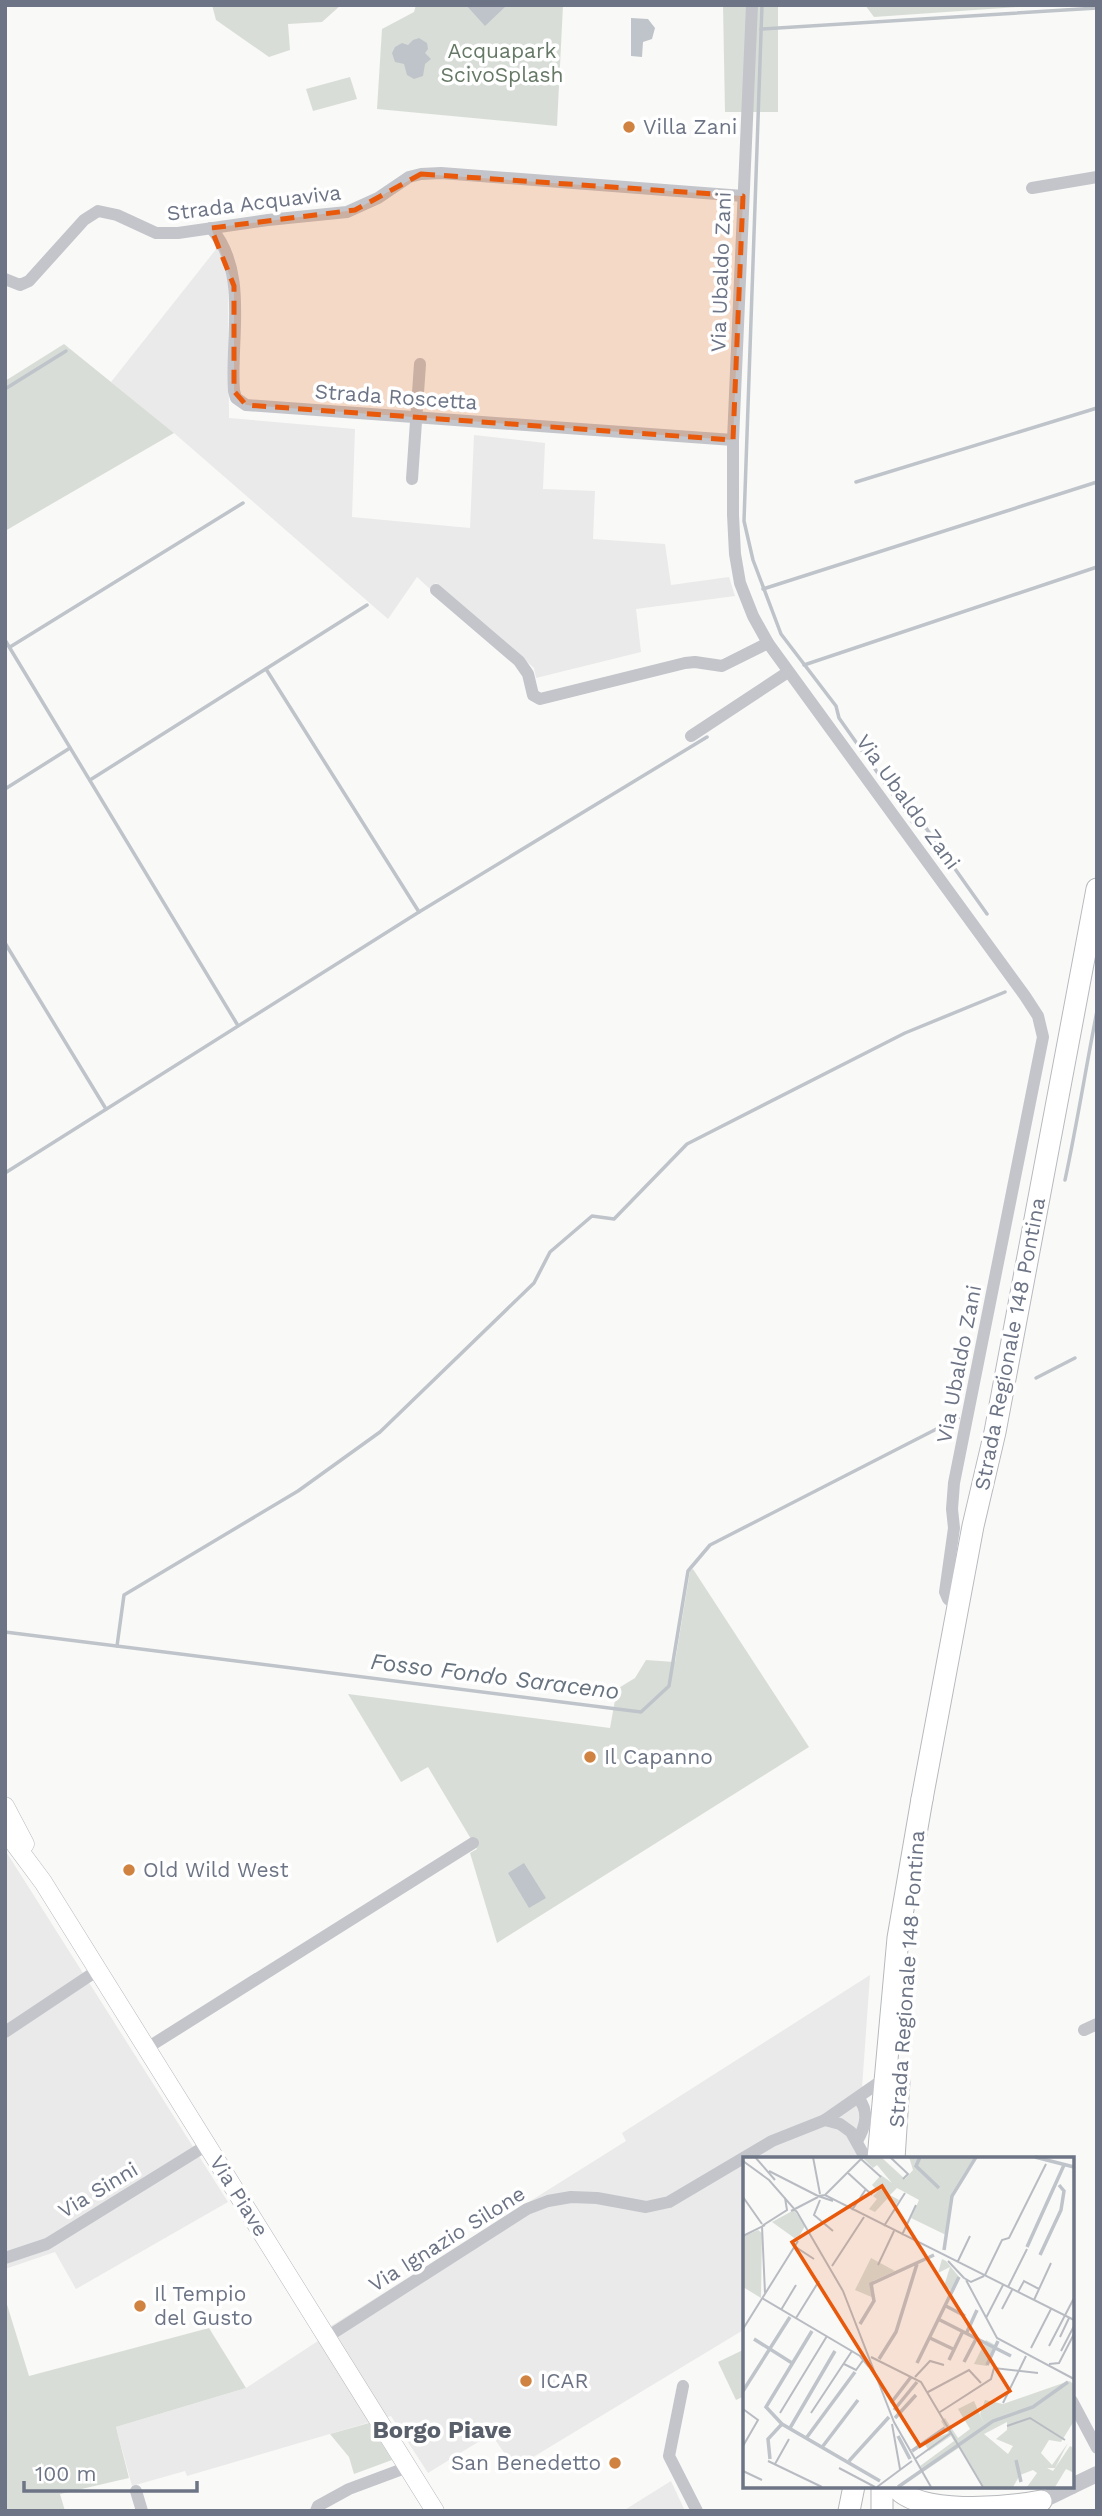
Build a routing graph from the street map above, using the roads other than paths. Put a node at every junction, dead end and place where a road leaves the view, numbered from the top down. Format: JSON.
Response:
{"nodes":[{"id":1,"x":752,"y":5,"type":"edge"},
{"id":2,"x":1097,"y":177,"type":"edge"},
{"id":3,"x":1032,"y":188,"type":"dead end"},
{"id":4,"x":743,"y":196,"type":"junction"},
{"id":5,"x":211,"y":228,"type":"junction"},
{"id":6,"x":5,"y":279,"type":"edge"},
{"id":7,"x":420,"y":364,"type":"dead end"},
{"id":8,"x":416,"y":418,"type":"junction"},
{"id":9,"x":733,"y":440,"type":"junction"},
{"id":10,"x":412,"y":479,"type":"dead end"},
{"id":11,"x":436,"y":590,"type":"dead end"},
{"id":12,"x":768,"y":642,"type":"junction"},
{"id":13,"x":788,"y":672,"type":"junction"},
{"id":14,"x":691,"y":736,"type":"dead end"},
{"id":15,"x":1097,"y":889,"type":"edge"},
{"id":16,"x":958,"y":1605,"type":"junction"},
{"id":17,"x":922,"y":1800,"type":"junction"},
{"id":18,"x":5,"y":1806,"type":"edge"},
{"id":19,"x":5,"y":1831,"type":"edge"},
{"id":20,"x":473,"y":1843,"type":"dead end"},
{"id":21,"x":43,"y":1882,"type":"junction"},
{"id":22,"x":98,"y":1970,"type":"junction"},
{"id":23,"x":1097,"y":2024,"type":"edge"},
{"id":24,"x":1084,"y":2031,"type":"dead end"},
{"id":25,"x":5,"y":2032,"type":"edge"},
{"id":26,"x":147,"y":2048,"type":"junction"},
{"id":27,"x":884,"y":2080,"type":"junction"},
{"id":28,"x":858,"y":2098,"type":"junction"},
{"id":29,"x":825,"y":2120,"type":"junction"},
{"id":30,"x":857,"y":2141,"type":"junction"},
{"id":31,"x":207,"y":2145,"type":"junction"},
{"id":32,"x":745,"y":2157,"type":"edge"},
{"id":33,"x":864,"y":2157,"type":"edge"},
{"id":34,"x":878,"y":2157,"type":"edge"},
{"id":35,"x":894,"y":2157,"type":"edge"},
{"id":36,"x":743,"y":2158,"type":"edge"},
{"id":37,"x":5,"y":2258,"type":"edge"},
{"id":38,"x":327,"y":2337,"type":"junction"},
{"id":39,"x":683,"y":2386,"type":"dead end"},
{"id":40,"x":1074,"y":2405,"type":"edge"},
{"id":41,"x":1097,"y":2448,"type":"edge"},
{"id":42,"x":408,"y":2467,"type":"junction"},
{"id":43,"x":1097,"y":2474,"type":"edge"},
{"id":44,"x":1074,"y":2485,"type":"edge"},
{"id":45,"x":855,"y":2488,"type":"edge"},
{"id":46,"x":864,"y":2488,"type":"edge"},
{"id":47,"x":882,"y":2488,"type":"edge"},
{"id":48,"x":897,"y":2488,"type":"edge"},
{"id":49,"x":1068,"y":2488,"type":"edge"},
{"id":50,"x":136,"y":2491,"type":"dead end"},
{"id":51,"x":1041,"y":2501,"type":"junction"},
{"id":52,"x":923,"y":2508,"type":"edge"},
{"id":53,"x":971,"y":2510,"type":"edge"},
{"id":54,"x":142,"y":2511,"type":"edge"},
{"id":55,"x":316,"y":2511,"type":"edge"},
{"id":56,"x":435,"y":2511,"type":"edge"},
{"id":57,"x":697,"y":2511,"type":"edge"},
{"id":58,"x":849,"y":2511,"type":"edge"},
{"id":59,"x":863,"y":2511,"type":"edge"},
{"id":60,"x":882,"y":2511,"type":"edge"},
{"id":61,"x":1021,"y":2511,"type":"edge"}],
"edges":[{"from":1,"to":4,"type":"street","name":"Via Ubaldo Zani"},
{"from":2,"to":3,"type":"street"},
{"from":4,"to":5,"type":"street","name":"Strada Acquaviva"},
{"from":4,"to":9,"type":"street","name":"Via Ubaldo Zani"},
{"from":5,"to":6,"type":"street","name":"Strada Acquaviva"},
{"from":5,"to":8,"type":"street","name":"Strada Roscetta"},
{"from":7,"to":8,"type":"street"},
{"from":8,"to":9,"type":"street","name":"Strada Roscetta"},
{"from":8,"to":10,"type":"street"},
{"from":9,"to":12,"type":"street","name":"Via Ubaldo Zani"},
{"from":11,"to":12,"type":"street"},
{"from":12,"to":13,"type":"street","name":"Via Ubaldo Zani"},
{"from":13,"to":14,"type":"street"},
{"from":13,"to":16,"type":"street","name":"Via Ubaldo Zani"},
{"from":15,"to":16,"type":"main road","name":"Strada Regionale 148 Pontina"},
{"from":16,"to":17,"type":"main road","name":"Strada Regionale 148 Pontina"},
{"from":17,"to":27,"type":"main road","name":"Strada Regionale 148 Pontina"},
{"from":17,"to":35,"type":"main road","name":"Strada Regionale 148 Pontina"},
{"from":18,"to":21,"type":"main road","name":"Via Piave"},
{"from":19,"to":21,"type":"main road","name":"Via Piave"},
{"from":20,"to":26,"type":"street"},
{"from":21,"to":22,"type":"main road","name":"Via Piave"},
{"from":22,"to":25,"type":"street"},
{"from":22,"to":26,"type":"main road","name":"Via Piave"},
{"from":23,"to":24,"type":"street"},
{"from":26,"to":31,"type":"main road","name":"Via Piave"},
{"from":27,"to":28,"type":"street","name":"Via Ignazio Silone"},
{"from":27,"to":34,"type":"main road","name":"Strada Regionale 148 Pontina"},
{"from":28,"to":29,"type":"street","name":"Via Ignazio Silone"},
{"from":28,"to":30,"type":"street"},
{"from":29,"to":30,"type":"street"},
{"from":29,"to":32,"type":"street","name":"Via Ignazio Silone"},
{"from":30,"to":33,"type":"street"},
{"from":31,"to":37,"type":"street","name":"Via Sinni"},
{"from":31,"to":38,"type":"main road","name":"Via Piave"},
{"from":36,"to":38,"type":"street","name":"Via Ignazio Silone"},
{"from":38,"to":42,"type":"main road","name":"Via Piave"},
{"from":39,"to":57,"type":"street"},
{"from":40,"to":41,"type":"street"},
{"from":42,"to":55,"type":"street"},
{"from":42,"to":56,"type":"main road","name":"Via Piave"},
{"from":43,"to":44,"type":"street"},
{"from":45,"to":58,"type":"main road"},
{"from":46,"to":59,"type":"main road"},
{"from":47,"to":60,"type":"main road"},
{"from":48,"to":52,"type":"main road"},
{"from":49,"to":51,"type":"street"},
{"from":50,"to":54,"type":"street"},
{"from":51,"to":53,"type":"main road"},
{"from":51,"to":61,"type":"street"},
{"from":52,"to":53,"type":"main road"}]}
